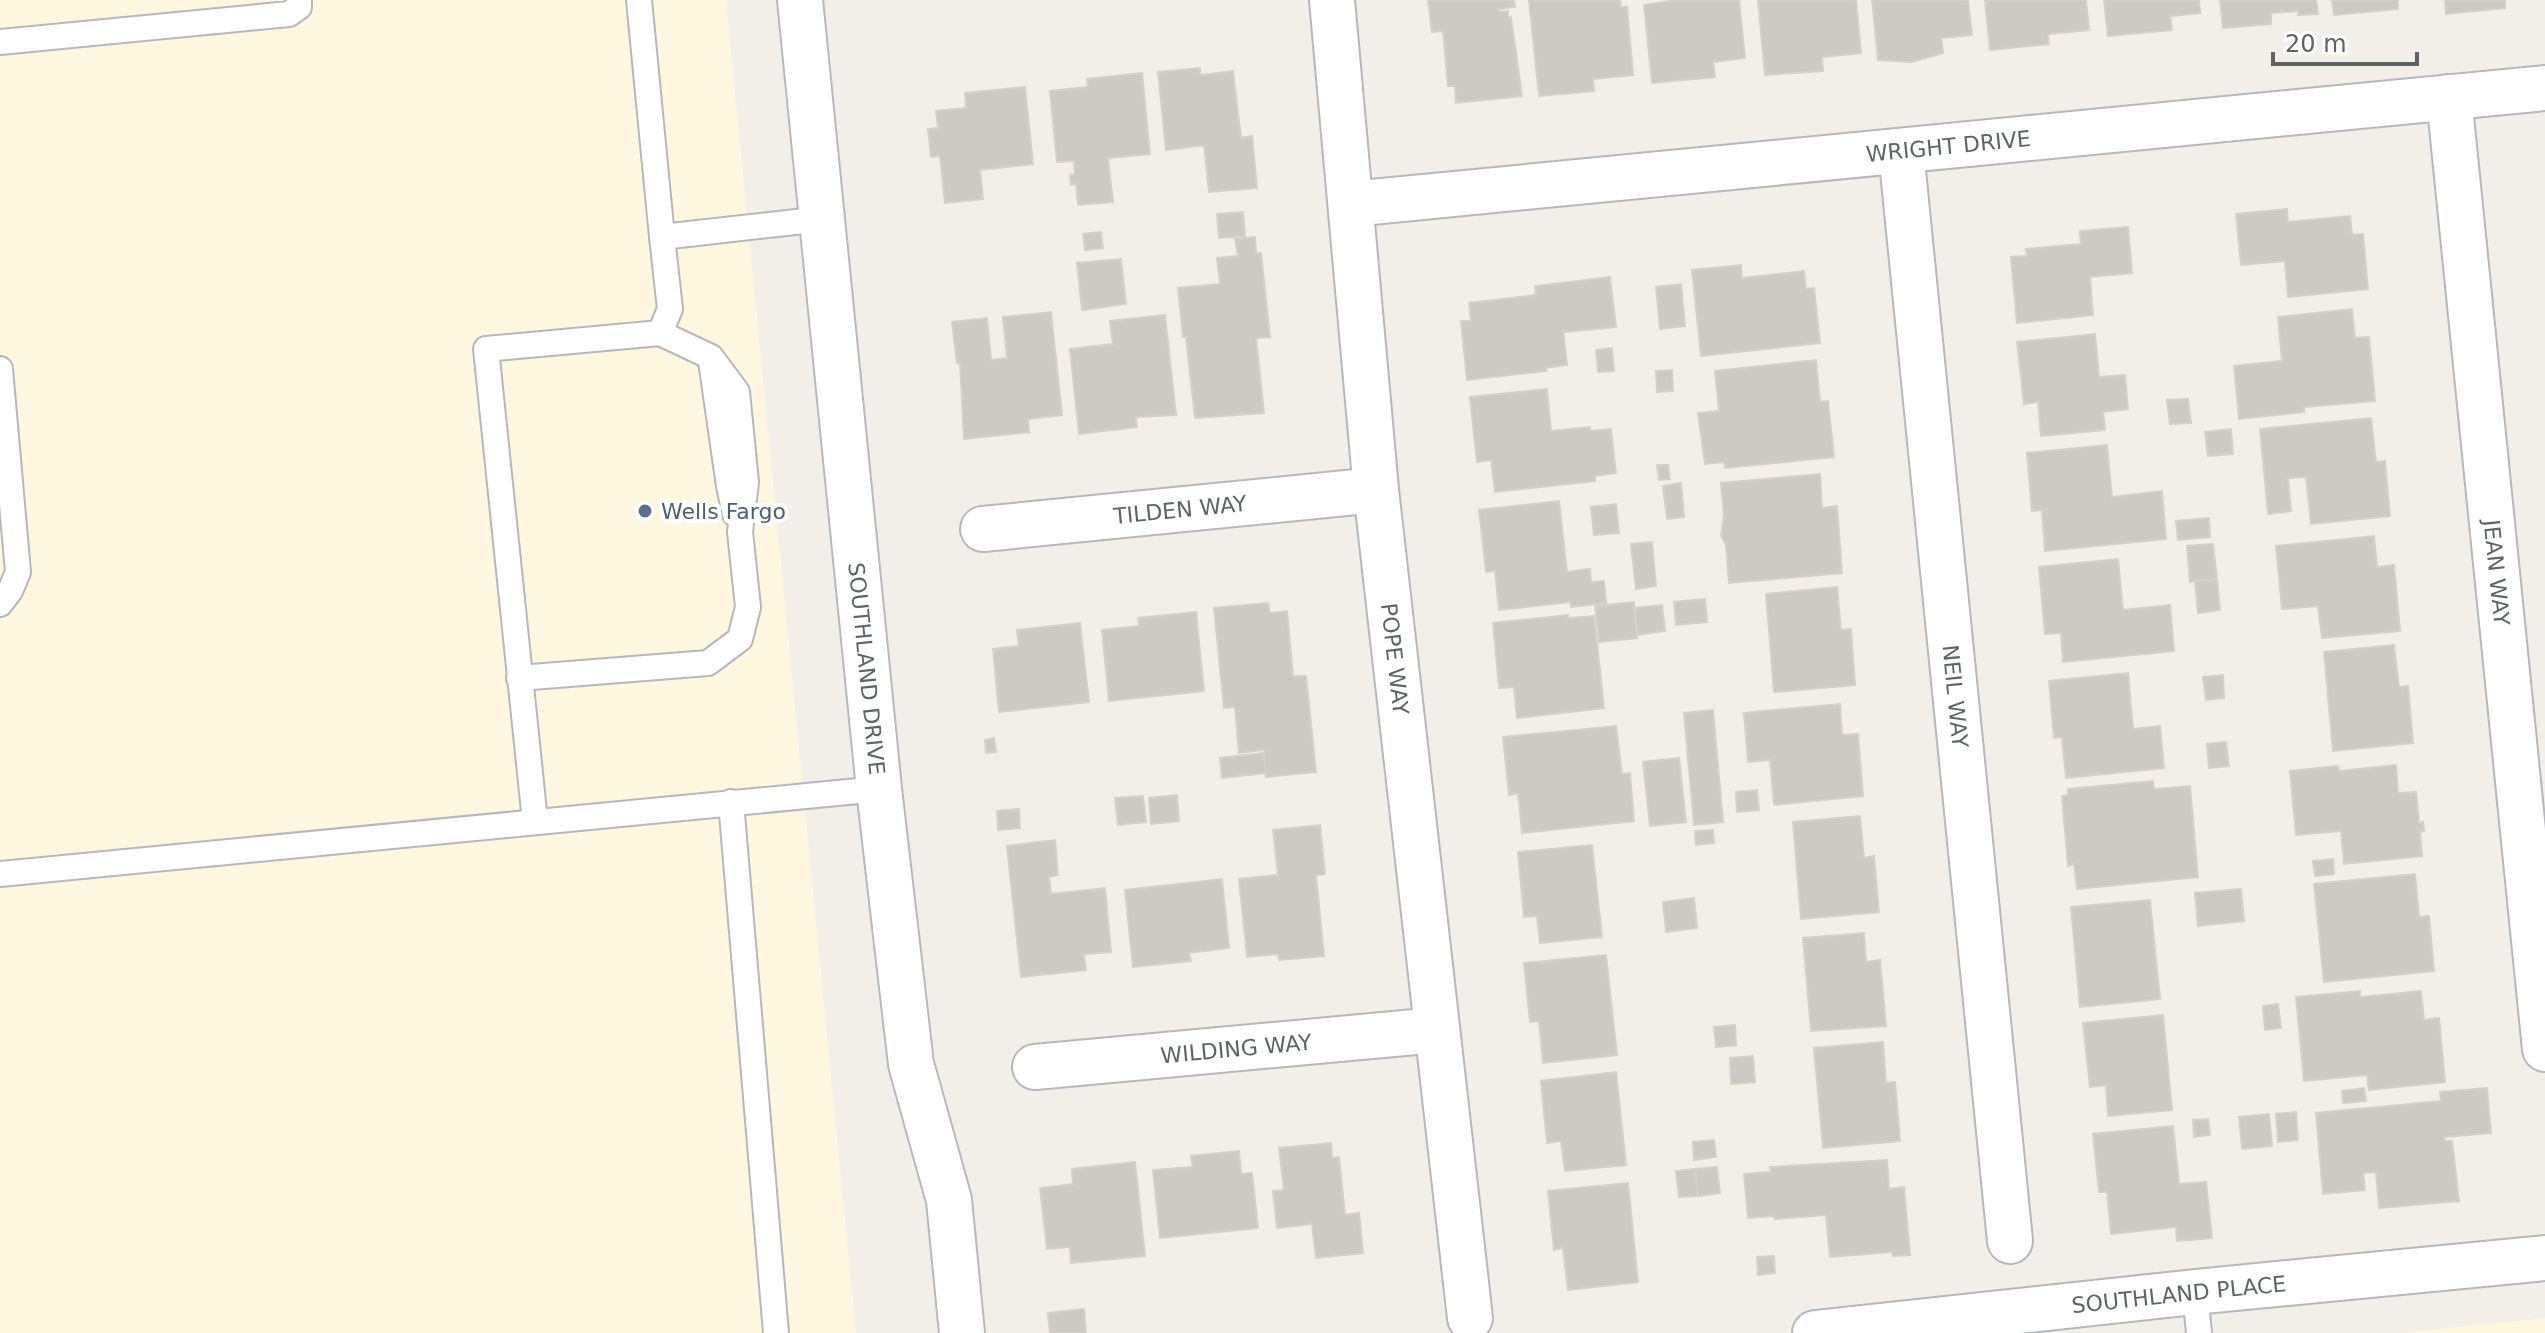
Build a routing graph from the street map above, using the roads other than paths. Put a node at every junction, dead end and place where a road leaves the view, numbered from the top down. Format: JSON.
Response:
{"nodes":[{"id":1,"x":299,"y":0,"type":"edge"},
{"id":2,"x":639,"y":0,"type":"edge"},
{"id":3,"x":800,"y":0,"type":"edge"},
{"id":4,"x":1332,"y":0,"type":"edge"},
{"id":5,"x":0,"y":42,"type":"edge"},
{"id":6,"x":2545,"y":88,"type":"edge"},
{"id":7,"x":2449,"y":97,"type":"junction"},
{"id":8,"x":1901,"y":151,"type":"junction"},
{"id":9,"x":1351,"y":204,"type":"junction"},
{"id":10,"x":822,"y":219,"type":"junction"},
{"id":11,"x":662,"y":237,"type":"junction"},
{"id":12,"x":660,"y":333,"type":"junction"},
{"id":13,"x":0,"y":369,"type":"edge"},
{"id":14,"x":1376,"y":490,"type":"junction"},
{"id":15,"x":983,"y":529,"type":"dead end"},
{"id":16,"x":0,"y":604,"type":"edge"},
{"id":17,"x":519,"y":678,"type":"junction"},
{"id":18,"x":879,"y":789,"type":"junction"},
{"id":19,"x":731,"y":802,"type":"junction"},
{"id":20,"x":535,"y":821,"type":"junction"},
{"id":21,"x":0,"y":874,"type":"edge"},
{"id":22,"x":1437,"y":1030,"type":"junction"},
{"id":23,"x":2545,"y":1049,"type":"edge"},
{"id":24,"x":1035,"y":1067,"type":"dead end"},
{"id":25,"x":2010,"y":1241,"type":"dead end"},
{"id":26,"x":2545,"y":1258,"type":"edge"},
{"id":27,"x":2197,"y":1312,"type":"edge"},
{"id":28,"x":1470,"y":1318,"type":"dead end"},
{"id":29,"x":776,"y":1333,"type":"edge"},
{"id":30,"x":962,"y":1333,"type":"edge"},
{"id":31,"x":1815,"y":1333,"type":"edge"}],
"edges":[{"from":1,"to":5,"type":"lane"},
{"from":2,"to":11,"type":"lane"},
{"from":3,"to":10,"type":"street","name":"SOUTHLAND DRIVE"},
{"from":4,"to":9,"type":"street","name":"POPE WAY"},
{"from":6,"to":7,"type":"street","name":"WRIGHT DRIVE"},
{"from":7,"to":8,"type":"street","name":"WRIGHT DRIVE"},
{"from":7,"to":23,"type":"street","name":"JEAN WAY"},
{"from":8,"to":9,"type":"street","name":"WRIGHT DRIVE"},
{"from":8,"to":25,"type":"street","name":"NEIL WAY"},
{"from":9,"to":14,"type":"street","name":"POPE WAY"},
{"from":10,"to":11,"type":"lane"},
{"from":10,"to":18,"type":"street","name":"SOUTHLAND DRIVE"},
{"from":11,"to":12,"type":"lane"},
{"from":12,"to":17,"type":"lane"},
{"from":12,"to":17,"type":"lane"},
{"from":13,"to":16,"type":"lane"},
{"from":14,"to":15,"type":"street","name":"TILDEN WAY"},
{"from":14,"to":22,"type":"street","name":"POPE WAY"},
{"from":17,"to":20,"type":"lane"},
{"from":18,"to":19,"type":"lane"},
{"from":18,"to":30,"type":"street","name":"SOUTHLAND DRIVE"},
{"from":19,"to":20,"type":"lane"},
{"from":19,"to":29,"type":"lane"},
{"from":20,"to":21,"type":"lane"},
{"from":22,"to":24,"type":"street","name":"WILDING WAY"},
{"from":22,"to":28,"type":"street","name":"POPE WAY"},
{"from":26,"to":27,"type":"street","name":"SOUTHLAND PLACE"},
{"from":27,"to":31,"type":"street","name":"SOUTHLAND PLACE"}]}
